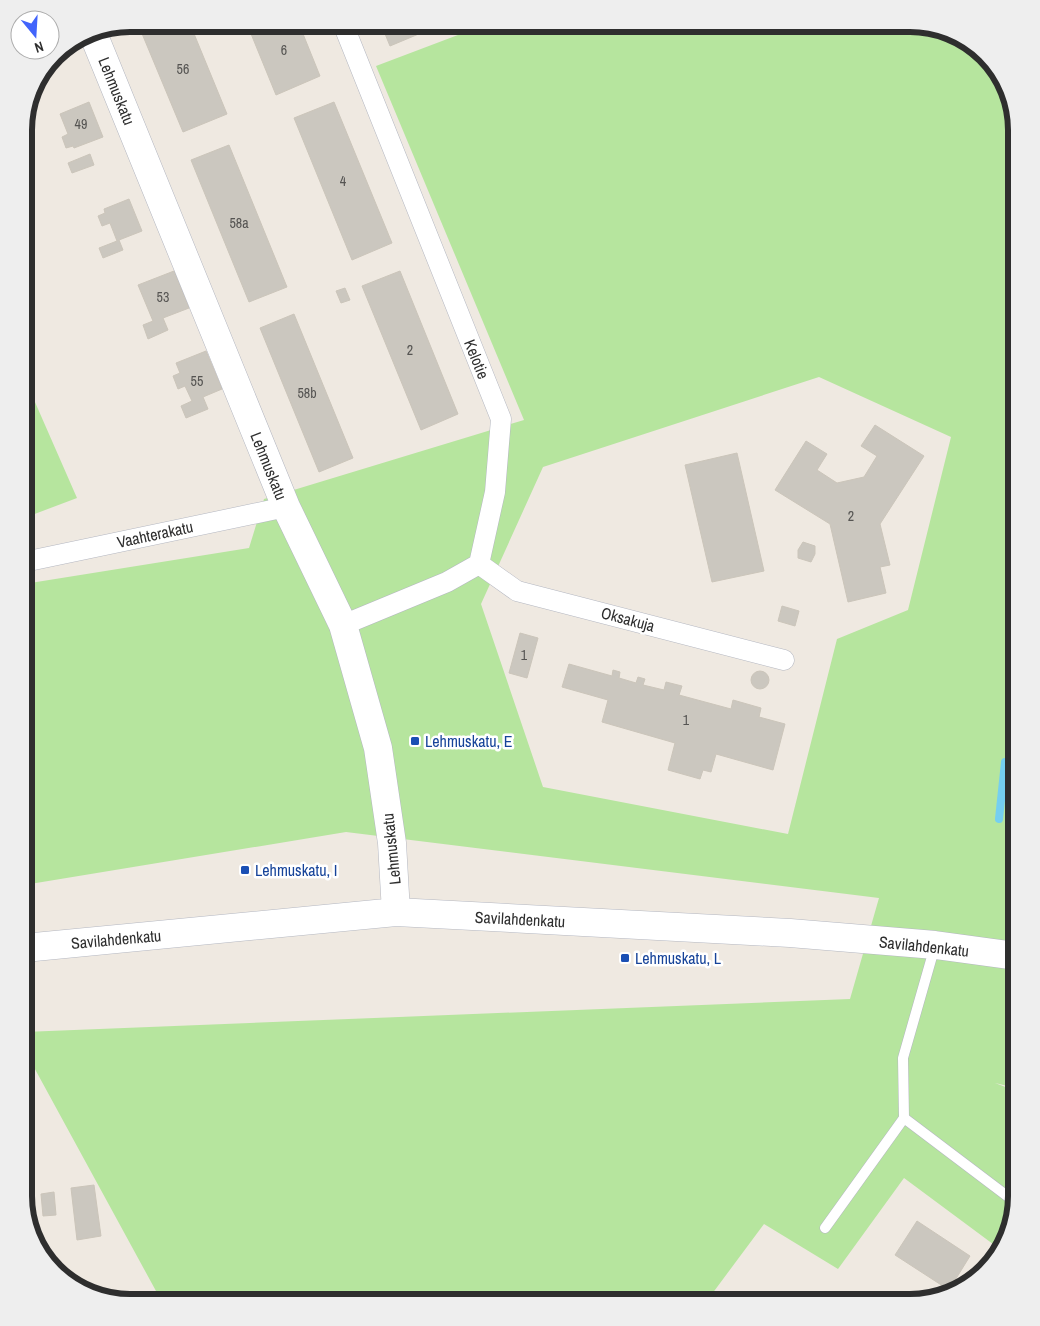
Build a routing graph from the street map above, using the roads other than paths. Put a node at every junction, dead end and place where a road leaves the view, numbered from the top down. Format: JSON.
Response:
{"nodes":[{"id":1,"x":348,"y":33,"type":"edge"},
{"id":2,"x":95,"y":39,"type":"edge"},
{"id":3,"x":286,"y":507,"type":"junction"},
{"id":4,"x":33,"y":560,"type":"edge"},
{"id":5,"x":479,"y":564,"type":"junction"},
{"id":6,"x":343,"y":625,"type":"junction"},
{"id":7,"x":784,"y":660,"type":"dead end"},
{"id":8,"x":396,"y":912,"type":"junction"},
{"id":9,"x":935,"y":946,"type":"junction"},
{"id":10,"x":32,"y":947,"type":"edge"},
{"id":11,"x":1008,"y":955,"type":"edge"},
{"id":12,"x":904,"y":1118,"type":"junction"},
{"id":13,"x":1008,"y":1197,"type":"edge"},
{"id":14,"x":825,"y":1228,"type":"dead end"}],
"edges":[{"from":1,"to":5,"type":"street","name":"Kelotie"},
{"from":2,"to":3,"type":"main road","name":"Lehmuskatu"},
{"from":3,"to":4,"type":"street","name":"Vaahterakatu"},
{"from":3,"to":6,"type":"main road","name":"Lehmuskatu"},
{"from":5,"to":6,"type":"street"},
{"from":5,"to":7,"type":"street","name":"Oksakuja"},
{"from":6,"to":8,"type":"main road","name":"Lehmuskatu"},
{"from":8,"to":9,"type":"main road","name":"Savilahdenkatu"},
{"from":8,"to":10,"type":"main road","name":"Savilahdenkatu"},
{"from":9,"to":11,"type":"main road","name":"Savilahdenkatu"},
{"from":9,"to":12,"type":"lane"},
{"from":12,"to":13,"type":"lane"},
{"from":12,"to":14,"type":"lane"}]}
